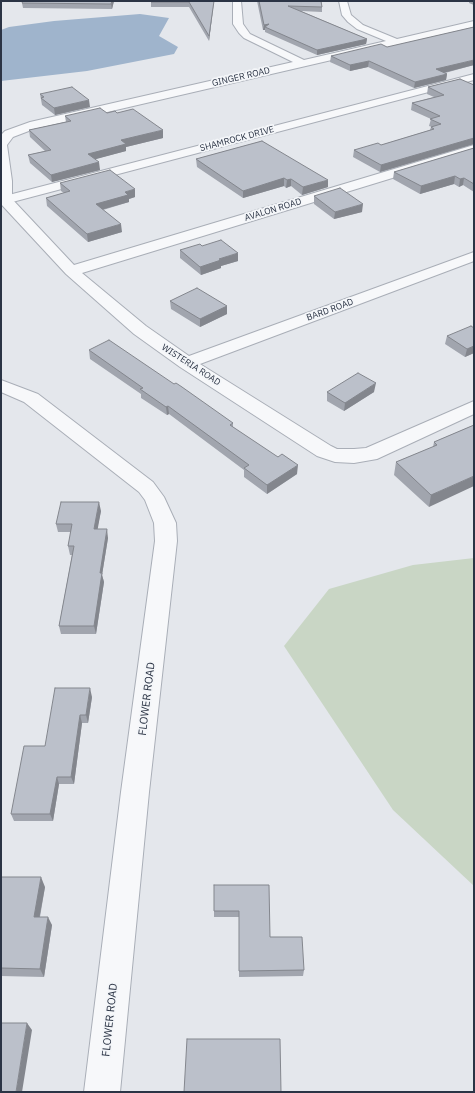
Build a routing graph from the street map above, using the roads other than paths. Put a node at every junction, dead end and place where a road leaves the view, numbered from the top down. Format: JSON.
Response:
{"nodes":[{"id":1,"x":237,"y":1,"type":"edge"},
{"id":2,"x":343,"y":1,"type":"edge"},
{"id":3,"x":474,"y":24,"type":"edge"},
{"id":4,"x":397,"y":42,"type":"junction"},
{"id":5,"x":302,"y":63,"type":"junction"},
{"id":6,"x":474,"y":77,"type":"edge"},
{"id":7,"x":474,"y":149,"type":"edge"},
{"id":8,"x":3,"y":201,"type":"edge"},
{"id":9,"x":474,"y":256,"type":"edge"},
{"id":10,"x":71,"y":271,"type":"junction"},
{"id":11,"x":186,"y":363,"type":"junction"},
{"id":12,"x":1,"y":385,"type":"edge"},
{"id":13,"x":474,"y":407,"type":"edge"},
{"id":14,"x":102,"y":1092,"type":"edge"}],
"edges":[{"from":1,"to":5,"type":"street"},
{"from":2,"to":4,"type":"street"},
{"from":3,"to":4,"type":"street","name":"GINGER ROAD"},
{"from":4,"to":5,"type":"street","name":"GINGER ROAD"},
{"from":5,"to":8,"type":"street","name":"GINGER ROAD"},
{"from":6,"to":8,"type":"street","name":"SHAMROCK DRIVE"},
{"from":7,"to":10,"type":"street","name":"AVALON ROAD"},
{"from":8,"to":10,"type":"street","name":"WISTERIA ROAD"},
{"from":9,"to":11,"type":"street","name":"BARD ROAD"},
{"from":10,"to":11,"type":"street","name":"WISTERIA ROAD"},
{"from":11,"to":13,"type":"street","name":"WISTERIA ROAD"},
{"from":12,"to":14,"type":"street","name":"FLOWER ROAD"}]}
